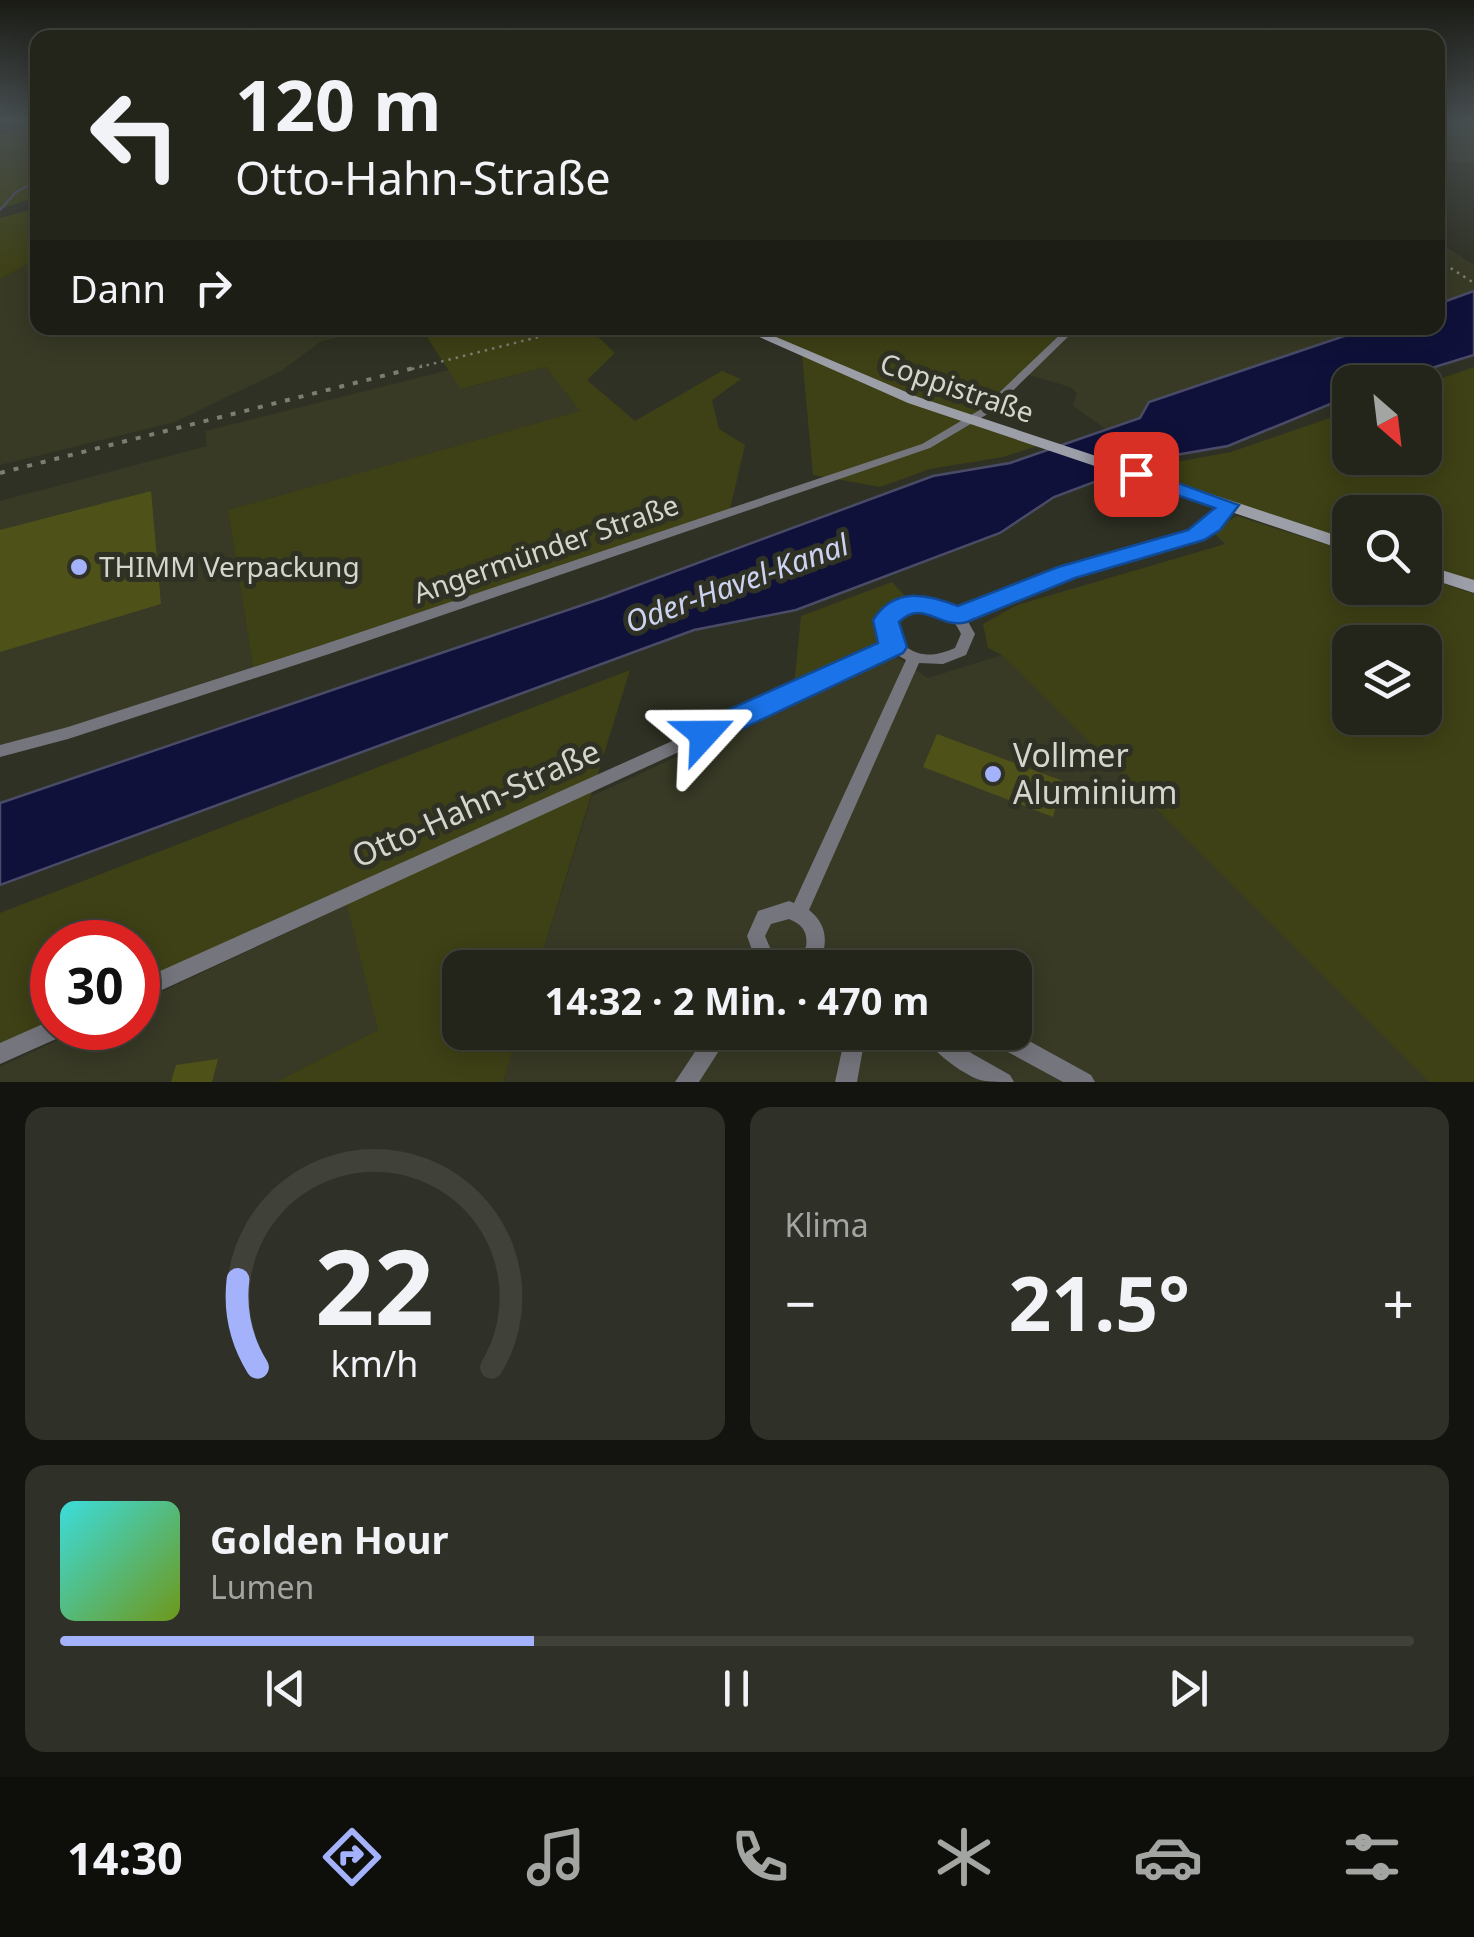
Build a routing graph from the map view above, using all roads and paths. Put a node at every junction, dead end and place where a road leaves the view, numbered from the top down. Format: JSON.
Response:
{"nodes":[{"id":1,"x":761,"y":335,"type":"edge"},
{"id":2,"x":1064,"y":335,"type":"edge"},
{"id":3,"x":972,"y":420,"type":"junction"},
{"id":4,"x":1228,"y":505,"type":"junction"},
{"id":5,"x":1332,"y":540,"type":"edge"},
{"id":6,"x":1442,"y":577,"type":"edge"},
{"id":7,"x":1474,"y":587,"type":"edge"},
{"id":8,"x":958,"y":616,"type":"junction"},
{"id":9,"x":894,"y":647,"type":"junction"},
{"id":10,"x":914,"y":658,"type":"junction"},
{"id":11,"x":0,"y":750,"type":"edge"},
{"id":12,"x":799,"y":912,"type":"junction"},
{"id":13,"x":760,"y":950,"type":"edge"},
{"id":14,"x":814,"y":950,"type":"edge"},
{"id":15,"x":160,"y":981,"type":"edge"},
{"id":16,"x":30,"y":1041,"type":"edge"},
{"id":17,"x":708,"y":1050,"type":"edge"},
{"id":18,"x":852,"y":1050,"type":"edge"},
{"id":19,"x":953,"y":1050,"type":"edge"},
{"id":20,"x":1024,"y":1050,"type":"edge"},
{"id":21,"x":0,"y":1054,"type":"edge"},
{"id":22,"x":686,"y":1082,"type":"edge"},
{"id":23,"x":846,"y":1082,"type":"edge"},
{"id":24,"x":1003,"y":1082,"type":"edge"},
{"id":25,"x":1084,"y":1082,"type":"edge"}],
"edges":[{"from":1,"to":3,"type":"main road","name":"Coppistraße"},
{"from":2,"to":3,"type":"street","name":"Angermünder Straße"},
{"from":3,"to":4,"type":"main road","name":"Coppistraße"},
{"from":3,"to":11,"type":"street","name":"Angermünder Straße"},
{"from":4,"to":5,"type":"main road","name":"Coppistraße"},
{"from":4,"to":8,"type":"street"},
{"from":6,"to":7,"type":"main road"},
{"from":8,"to":9,"type":"street"},
{"from":8,"to":10,"type":"street"},
{"from":9,"to":10,"type":"street"},
{"from":9,"to":15,"type":"street","name":"Otto-Hahn-Straße"},
{"from":10,"to":12,"type":"street"},
{"from":12,"to":13,"type":"street"},
{"from":12,"to":14,"type":"street"},
{"from":16,"to":21,"type":"street"},
{"from":17,"to":22,"type":"street"},
{"from":18,"to":23,"type":"street"},
{"from":19,"to":24,"type":"street"},
{"from":20,"to":25,"type":"street"}]}
